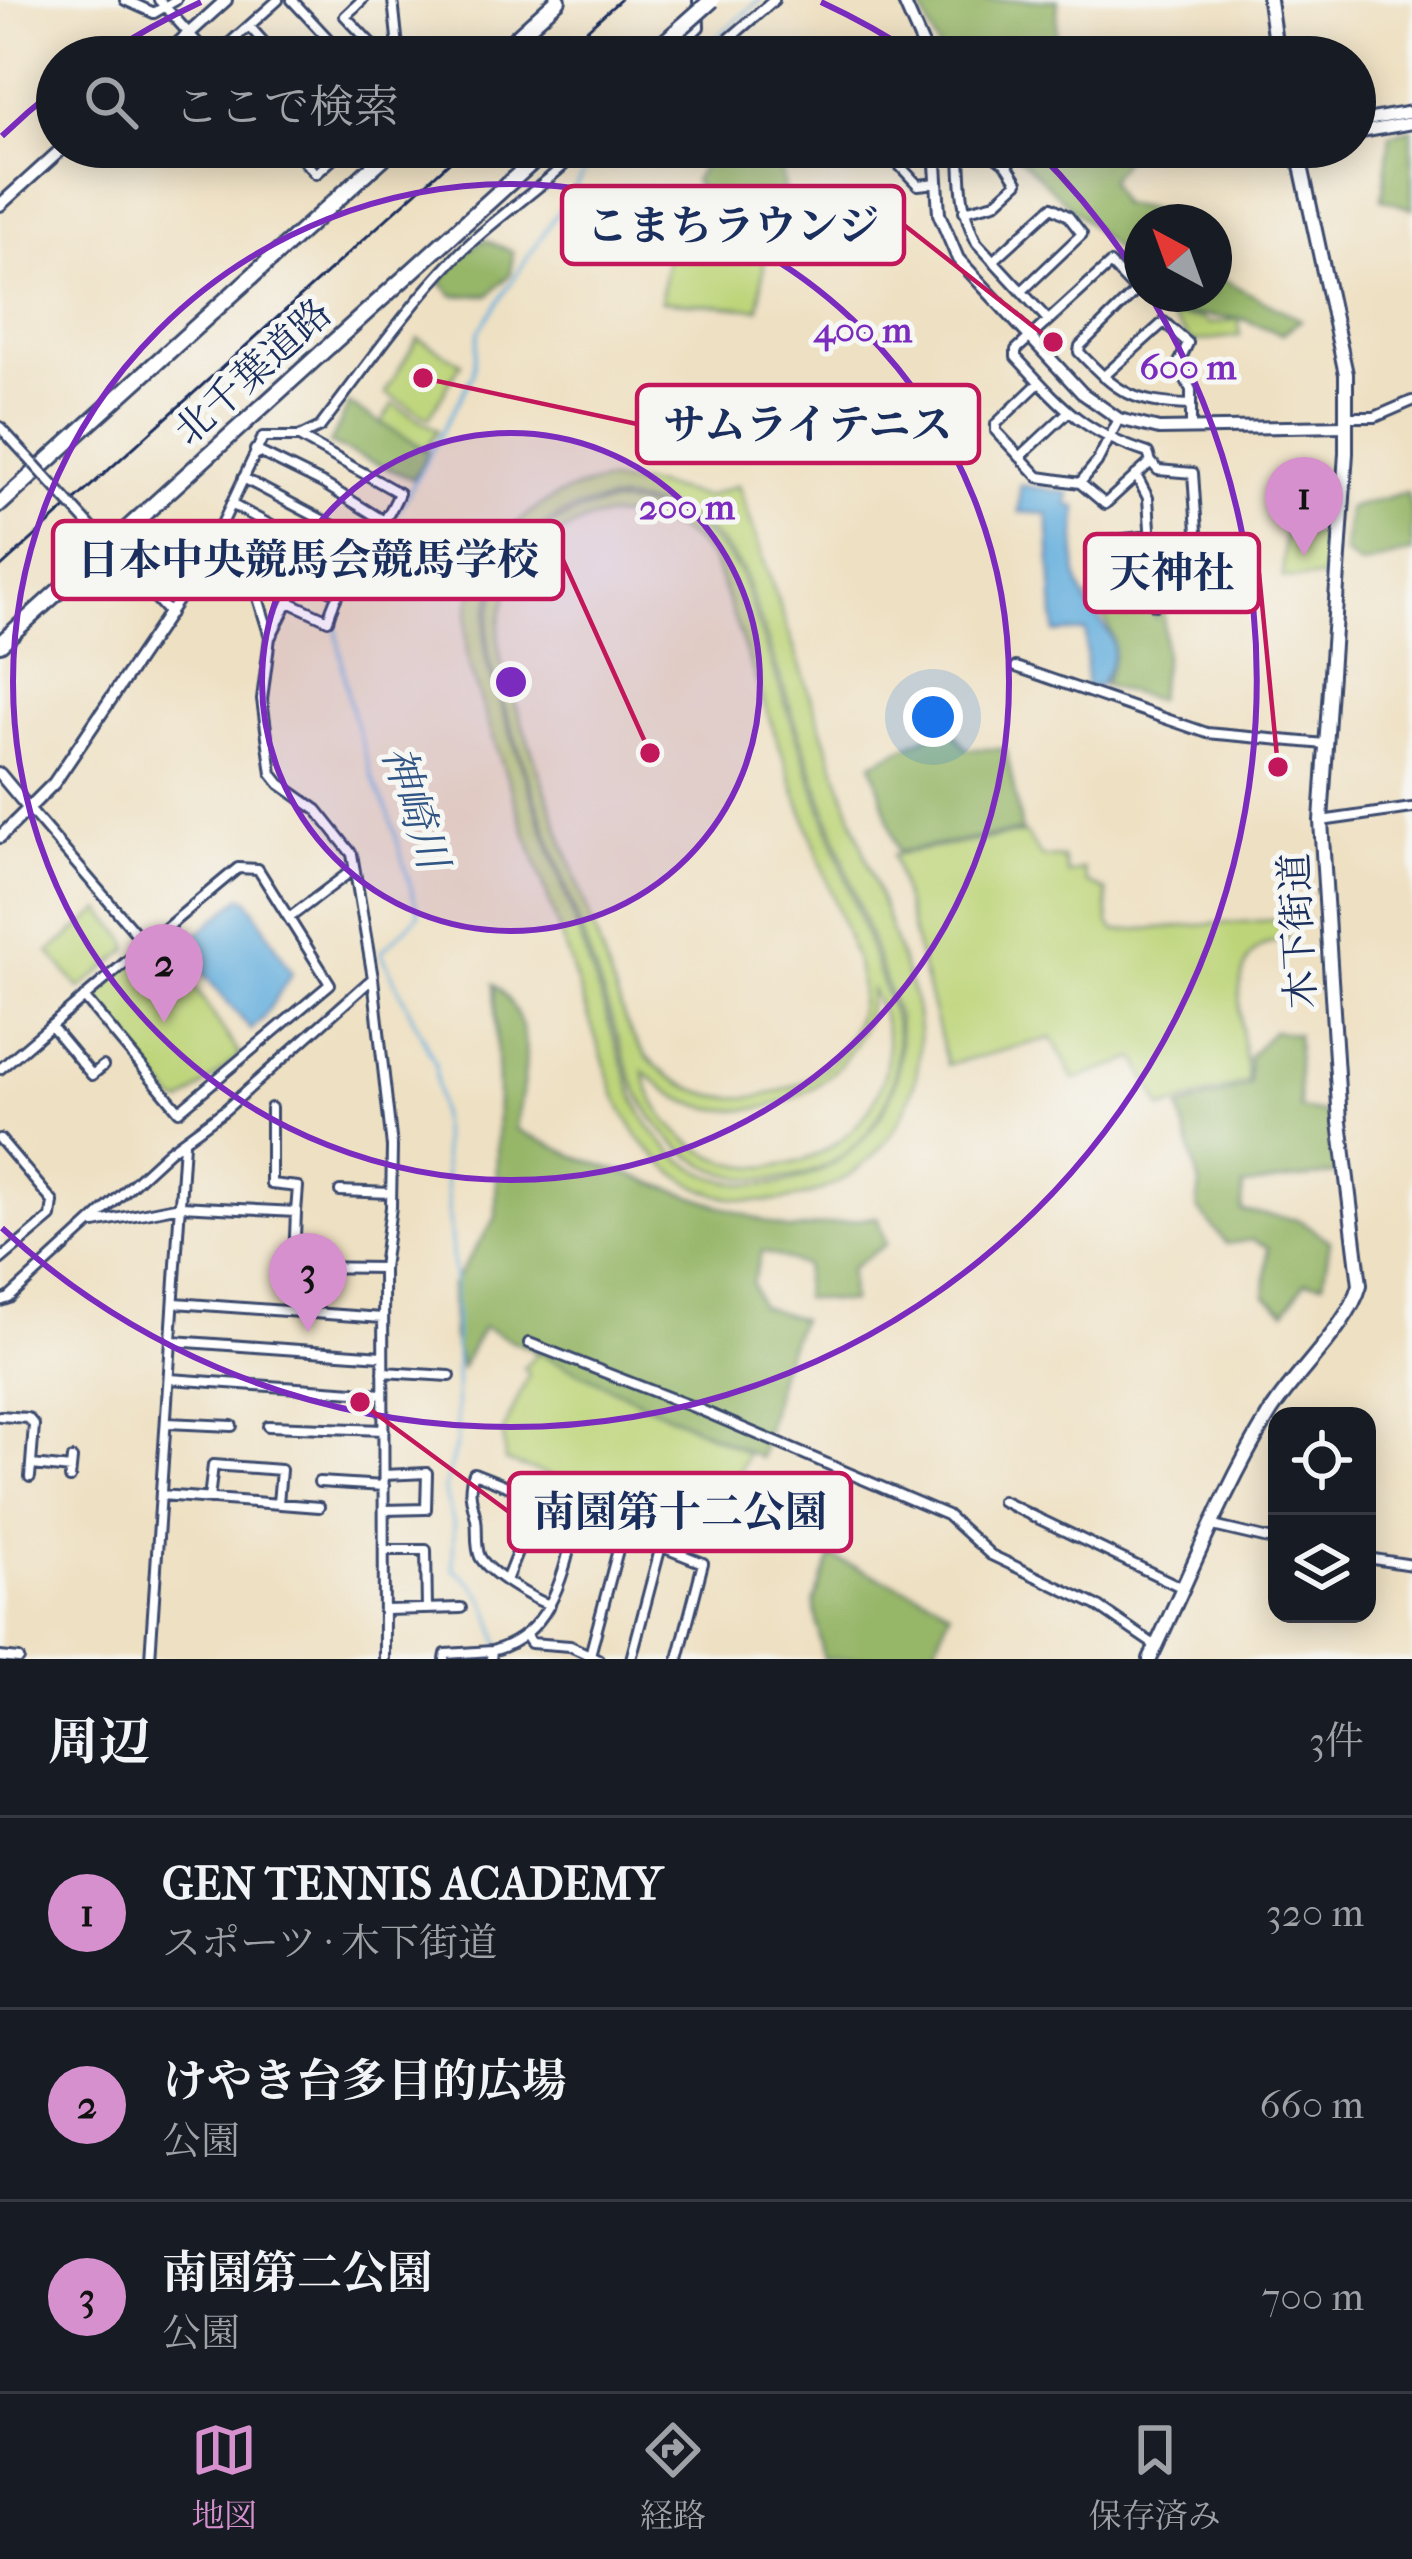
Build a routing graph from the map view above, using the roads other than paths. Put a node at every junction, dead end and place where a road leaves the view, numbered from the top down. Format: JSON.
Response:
{"nodes":[{"id":1,"x":125,"y":0,"type":"edge"},
{"id":2,"x":158,"y":0,"type":"edge"},
{"id":3,"x":176,"y":0,"type":"edge"},
{"id":4,"x":226,"y":0,"type":"edge"},
{"id":5,"x":278,"y":0,"type":"edge"},
{"id":6,"x":292,"y":0,"type":"edge"},
{"id":7,"x":362,"y":0,"type":"edge"},
{"id":8,"x":393,"y":0,"type":"edge"},
{"id":9,"x":558,"y":0,"type":"edge"},
{"id":10,"x":698,"y":0,"type":"edge"},
{"id":11,"x":712,"y":0,"type":"edge"},
{"id":12,"x":774,"y":0,"type":"edge"},
{"id":13,"x":904,"y":0,"type":"edge"},
{"id":14,"x":1269,"y":0,"type":"edge"},
{"id":15,"x":166,"y":9,"type":"junction"},
{"id":16,"x":249,"y":26,"type":"junction"},
{"id":17,"x":189,"y":34,"type":"junction"},
{"id":18,"x":187,"y":36,"type":"edge"},
{"id":19,"x":237,"y":36,"type":"edge"},
{"id":20,"x":258,"y":36,"type":"edge"},
{"id":21,"x":325,"y":36,"type":"edge"},
{"id":22,"x":364,"y":36,"type":"edge"},
{"id":23,"x":397,"y":36,"type":"edge"},
{"id":24,"x":518,"y":36,"type":"edge"},
{"id":25,"x":672,"y":36,"type":"edge"},
{"id":26,"x":690,"y":36,"type":"edge"},
{"id":27,"x":732,"y":36,"type":"edge"},
{"id":28,"x":919,"y":36,"type":"edge"},
{"id":29,"x":1274,"y":36,"type":"edge"},
{"id":30,"x":1412,"y":112,"type":"edge"},
{"id":31,"x":1376,"y":118,"type":"edge"},
{"id":32,"x":1412,"y":123,"type":"edge"},
{"id":33,"x":1376,"y":129,"type":"edge"},
{"id":34,"x":41,"y":168,"type":"edge"},
{"id":35,"x":371,"y":168,"type":"edge"},
{"id":36,"x":526,"y":168,"type":"edge"},
{"id":37,"x":559,"y":168,"type":"edge"},
{"id":38,"x":902,"y":168,"type":"edge"},
{"id":39,"x":936,"y":168,"type":"edge"},
{"id":40,"x":961,"y":168,"type":"edge"},
{"id":41,"x":1009,"y":168,"type":"edge"},
{"id":42,"x":1302,"y":168,"type":"edge"},
{"id":43,"x":937,"y":183,"type":"junction"},
{"id":44,"x":0,"y":205,"type":"edge"},
{"id":45,"x":964,"y":211,"type":"junction"},
{"id":46,"x":993,"y":261,"type":"junction"},
{"id":47,"x":1022,"y":291,"type":"junction"},
{"id":48,"x":1048,"y":320,"type":"junction"},
{"id":49,"x":1030,"y":338,"type":"junction"},
{"id":50,"x":1103,"y":377,"type":"junction"},
{"id":51,"x":1039,"y":383,"type":"junction"},
{"id":52,"x":1412,"y":401,"type":"edge"},
{"id":53,"x":1191,"y":405,"type":"junction"},
{"id":54,"x":1067,"y":412,"type":"junction"},
{"id":55,"x":1119,"y":418,"type":"junction"},
{"id":56,"x":1347,"y":421,"type":"junction"},
{"id":57,"x":0,"y":427,"type":"edge"},
{"id":58,"x":1191,"y":428,"type":"junction"},
{"id":59,"x":298,"y":437,"type":"junction"},
{"id":60,"x":1108,"y":440,"type":"junction"},
{"id":61,"x":255,"y":450,"type":"junction"},
{"id":62,"x":1020,"y":457,"type":"junction"},
{"id":63,"x":1151,"y":462,"type":"junction"},
{"id":64,"x":1136,"y":475,"type":"junction"},
{"id":65,"x":243,"y":478,"type":"junction"},
{"id":66,"x":1080,"y":484,"type":"junction"},
{"id":67,"x":0,"y":504,"type":"edge"},
{"id":68,"x":231,"y":504,"type":"junction"},
{"id":69,"x":384,"y":521,"type":"junction"},
{"id":70,"x":217,"y":536,"type":"junction"},
{"id":71,"x":1150,"y":536,"type":"junction"},
{"id":72,"x":366,"y":544,"type":"junction"},
{"id":73,"x":1198,"y":546,"type":"dead end"},
{"id":74,"x":315,"y":549,"type":"junction"},
{"id":75,"x":350,"y":568,"type":"junction"},
{"id":76,"x":1153,"y":573,"type":"junction"},
{"id":77,"x":302,"y":574,"type":"junction"},
{"id":78,"x":337,"y":594,"type":"junction"},
{"id":79,"x":289,"y":602,"type":"junction"},
{"id":80,"x":1155,"y":605,"type":"dead end"},
{"id":81,"x":169,"y":613,"type":"junction"},
{"id":82,"x":271,"y":637,"type":"junction"},
{"id":83,"x":0,"y":644,"type":"edge"},
{"id":84,"x":1016,"y":667,"type":"dead end"},
{"id":85,"x":1325,"y":744,"type":"junction"},
{"id":86,"x":0,"y":775,"type":"edge"},
{"id":87,"x":1412,"y":808,"type":"edge"},
{"id":88,"x":30,"y":810,"type":"junction"},
{"id":89,"x":1321,"y":821,"type":"junction"},
{"id":90,"x":0,"y":837,"type":"edge"},
{"id":91,"x":354,"y":869,"type":"junction"},
{"id":92,"x":290,"y":918,"type":"junction"},
{"id":93,"x":146,"y":945,"type":"junction"},
{"id":94,"x":373,"y":977,"type":"junction"},
{"id":95,"x":84,"y":997,"type":"junction"},
{"id":96,"x":51,"y":1026,"type":"junction"},
{"id":97,"x":103,"y":1066,"type":"dead end"},
{"id":98,"x":0,"y":1069,"type":"edge"},
{"id":99,"x":271,"y":1108,"type":"dead end"},
{"id":100,"x":0,"y":1138,"type":"edge"},
{"id":101,"x":184,"y":1143,"type":"junction"},
{"id":102,"x":340,"y":1191,"type":"dead end"},
{"id":103,"x":392,"y":1193,"type":"junction"},
{"id":104,"x":180,"y":1206,"type":"junction"},
{"id":105,"x":296,"y":1212,"type":"junction"},
{"id":106,"x":94,"y":1223,"type":"junction"},
{"id":107,"x":0,"y":1260,"type":"edge"},
{"id":108,"x":383,"y":1268,"type":"junction"},
{"id":109,"x":0,"y":1301,"type":"edge"},
{"id":110,"x":176,"y":1303,"type":"junction"},
{"id":111,"x":382,"y":1318,"type":"junction"},
{"id":112,"x":173,"y":1342,"type":"junction"},
{"id":113,"x":529,"y":1343,"type":"dead end"},
{"id":114,"x":382,"y":1356,"type":"junction"},
{"id":115,"x":383,"y":1372,"type":"junction"},
{"id":116,"x":450,"y":1376,"type":"dead end"},
{"id":117,"x":170,"y":1379,"type":"junction"},
{"id":118,"x":383,"y":1394,"type":"junction"},
{"id":119,"x":0,"y":1416,"type":"edge"},
{"id":120,"x":167,"y":1423,"type":"junction"},
{"id":121,"x":232,"y":1426,"type":"dead end"},
{"id":122,"x":268,"y":1426,"type":"dead end"},
{"id":123,"x":384,"y":1430,"type":"junction"},
{"id":124,"x":32,"y":1465,"type":"junction"},
{"id":125,"x":71,"y":1469,"type":"dead end"},
{"id":126,"x":30,"y":1477,"type":"dead end"},
{"id":127,"x":384,"y":1480,"type":"junction"},
{"id":128,"x":320,"y":1482,"type":"dead end"},
{"id":129,"x":161,"y":1496,"type":"junction"},
{"id":130,"x":539,"y":1498,"type":"junction"},
{"id":131,"x":208,"y":1499,"type":"junction"},
{"id":132,"x":1002,"y":1502,"type":"dead end"},
{"id":133,"x":278,"y":1503,"type":"junction"},
{"id":134,"x":319,"y":1507,"type":"dead end"},
{"id":135,"x":384,"y":1510,"type":"junction"},
{"id":136,"x":578,"y":1514,"type":"junction"},
{"id":137,"x":1213,"y":1526,"type":"junction"},
{"id":138,"x":623,"y":1531,"type":"junction"},
{"id":139,"x":1268,"y":1539,"type":"edge"},
{"id":140,"x":661,"y":1546,"type":"junction"},
{"id":141,"x":385,"y":1550,"type":"junction"},
{"id":142,"x":1376,"y":1559,"type":"edge"},
{"id":143,"x":1412,"y":1565,"type":"edge"},
{"id":144,"x":507,"y":1578,"type":"junction"},
{"id":145,"x":1184,"y":1589,"type":"junction"},
{"id":146,"x":550,"y":1606,"type":"junction"},
{"id":147,"x":428,"y":1609,"type":"junction"},
{"id":148,"x":461,"y":1609,"type":"dead end"},
{"id":149,"x":384,"y":1610,"type":"junction"},
{"id":150,"x":526,"y":1637,"type":"junction"},
{"id":151,"x":1153,"y":1653,"type":"edge"},
{"id":152,"x":492,"y":1655,"type":"edge"},
{"id":153,"x":0,"y":1657,"type":"edge"},
{"id":154,"x":594,"y":1657,"type":"edge"},
{"id":155,"x":19,"y":1659,"type":"edge"},
{"id":156,"x":150,"y":1659,"type":"edge"},
{"id":157,"x":384,"y":1659,"type":"edge"},
{"id":158,"x":445,"y":1659,"type":"edge"},
{"id":159,"x":632,"y":1659,"type":"edge"},
{"id":160,"x":678,"y":1659,"type":"edge"}],
"edges":[{"from":1,"to":15,"type":"street"},
{"from":2,"to":15,"type":"street"},
{"from":3,"to":15,"type":"street"},
{"from":4,"to":17,"type":"street"},
{"from":5,"to":16,"type":"street"},
{"from":6,"to":21,"type":"street"},
{"from":7,"to":22,"type":"street"},
{"from":8,"to":23,"type":"street"},
{"from":9,"to":24,"type":"highway"},
{"from":10,"to":26,"type":"street"},
{"from":11,"to":25,"type":"highway","bridge":true},
{"from":12,"to":27,"type":"street"},
{"from":13,"to":28,"type":"street"},
{"from":14,"to":29,"type":"main road"},
{"from":15,"to":17,"type":"street"},
{"from":16,"to":19,"type":"street"},
{"from":16,"to":20,"type":"street"},
{"from":17,"to":18,"type":"street"},
{"from":30,"to":31,"type":"street"},
{"from":32,"to":33,"type":"street"},
{"from":34,"to":44,"type":"street"},
{"from":35,"to":67,"type":"highway","name":"北千葉道路"},
{"from":36,"to":83,"type":"highway","name":"北千葉道路"},
{"from":37,"to":59,"type":"street"},
{"from":38,"to":43,"type":"street"},
{"from":39,"to":43,"type":"street"},
{"from":40,"to":45,"type":"street"},
{"from":41,"to":45,"type":"street"},
{"from":42,"to":56,"type":"main road","name":"木下街道"},
{"from":43,"to":49,"type":"street"},
{"from":45,"to":46,"type":"street"},
{"from":46,"to":47,"type":"street"},
{"from":46,"to":47,"type":"street"},
{"from":47,"to":48,"type":"street"},
{"from":48,"to":49,"type":"street"},
{"from":48,"to":50,"type":"street"},
{"from":49,"to":51,"type":"street"},
{"from":49,"to":55,"type":"street"},
{"from":50,"to":53,"type":"street"},
{"from":50,"to":53,"type":"street"},
{"from":51,"to":54,"type":"street"},
{"from":51,"to":62,"type":"street"},
{"from":52,"to":56,"type":"street"},
{"from":53,"to":58,"type":"street"},
{"from":54,"to":60,"type":"street"},
{"from":54,"to":62,"type":"street"},
{"from":55,"to":58,"type":"street"},
{"from":55,"to":60,"type":"street"},
{"from":56,"to":58,"type":"street"},
{"from":56,"to":85,"type":"main road","name":"木下街道"},
{"from":57,"to":81,"type":"street","bridge":true},
{"from":59,"to":61,"type":"street"},
{"from":59,"to":69,"type":"street"},
{"from":60,"to":63,"type":"street"},
{"from":60,"to":66,"type":"street"},
{"from":61,"to":65,"type":"street"},
{"from":61,"to":69,"type":"street"},
{"from":62,"to":66,"type":"street"},
{"from":63,"to":64,"type":"street"},
{"from":63,"to":73,"type":"street"},
{"from":64,"to":66,"type":"street"},
{"from":64,"to":71,"type":"street"},
{"from":65,"to":68,"type":"street"},
{"from":65,"to":72,"type":"street"},
{"from":68,"to":70,"type":"street"},
{"from":68,"to":74,"type":"street"},
{"from":69,"to":72,"type":"street"},
{"from":70,"to":81,"type":"street"},
{"from":70,"to":82,"type":"street"},
{"from":71,"to":76,"type":"street"},
{"from":71,"to":76,"type":"street"},
{"from":72,"to":75,"type":"street"},
{"from":74,"to":75,"type":"street"},
{"from":74,"to":77,"type":"street"},
{"from":75,"to":78,"type":"street"},
{"from":76,"to":80,"type":"street"},
{"from":77,"to":78,"type":"street"},
{"from":77,"to":79,"type":"street"},
{"from":78,"to":79,"type":"street"},
{"from":79,"to":82,"type":"street"},
{"from":81,"to":88,"type":"street"},
{"from":82,"to":91,"type":"street"},
{"from":84,"to":85,"type":"street"},
{"from":85,"to":89,"type":"main road","name":"木下街道"},
{"from":86,"to":88,"type":"street"},
{"from":87,"to":89,"type":"street"},
{"from":88,"to":90,"type":"street"},
{"from":88,"to":93,"type":"street"},
{"from":89,"to":137,"type":"main road","name":"木下街道"},
{"from":91,"to":92,"type":"street"},
{"from":91,"to":94,"type":"street"},
{"from":92,"to":93,"type":"street"},
{"from":92,"to":95,"type":"street"},
{"from":93,"to":95,"type":"street"},
{"from":94,"to":101,"type":"street"},
{"from":94,"to":103,"type":"street"},
{"from":95,"to":96,"type":"street"},
{"from":96,"to":97,"type":"street"},
{"from":96,"to":98,"type":"street"},
{"from":99,"to":105,"type":"street"},
{"from":100,"to":107,"type":"street"},
{"from":101,"to":104,"type":"street"},
{"from":101,"to":106,"type":"street"},
{"from":102,"to":103,"type":"street"},
{"from":103,"to":108,"type":"street"},
{"from":104,"to":105,"type":"street"},
{"from":104,"to":106,"type":"street"},
{"from":104,"to":110,"type":"street"},
{"from":105,"to":108,"type":"street"},
{"from":106,"to":109,"type":"street"},
{"from":108,"to":111,"type":"street"},
{"from":110,"to":111,"type":"street"},
{"from":110,"to":112,"type":"street"},
{"from":111,"to":114,"type":"street"},
{"from":112,"to":114,"type":"street"},
{"from":112,"to":117,"type":"street"},
{"from":113,"to":151,"type":"street"},
{"from":114,"to":115,"type":"street"},
{"from":115,"to":116,"type":"street"},
{"from":115,"to":118,"type":"street"},
{"from":117,"to":118,"type":"street"},
{"from":117,"to":120,"type":"street"},
{"from":118,"to":123,"type":"street"},
{"from":119,"to":124,"type":"street"},
{"from":120,"to":121,"type":"street"},
{"from":120,"to":129,"type":"street"},
{"from":122,"to":123,"type":"street"},
{"from":123,"to":127,"type":"street"},
{"from":124,"to":125,"type":"street"},
{"from":124,"to":126,"type":"street"},
{"from":127,"to":128,"type":"street"},
{"from":127,"to":135,"type":"street"},
{"from":127,"to":135,"type":"street"},
{"from":129,"to":131,"type":"street"},
{"from":129,"to":156,"type":"street"},
{"from":130,"to":136,"type":"street"},
{"from":130,"to":144,"type":"street"},
{"from":130,"to":144,"type":"street"},
{"from":131,"to":133,"type":"street"},
{"from":131,"to":133,"type":"street"},
{"from":132,"to":145,"type":"street"},
{"from":133,"to":134,"type":"street"},
{"from":135,"to":141,"type":"street"},
{"from":136,"to":138,"type":"street"},
{"from":136,"to":146,"type":"street"},
{"from":137,"to":139,"type":"street"},
{"from":137,"to":145,"type":"main road","name":"木下街道"},
{"from":138,"to":140,"type":"street"},
{"from":138,"to":154,"type":"street"},
{"from":140,"to":159,"type":"street"},
{"from":140,"to":160,"type":"street"},
{"from":141,"to":147,"type":"street"},
{"from":141,"to":149,"type":"street"},
{"from":142,"to":143,"type":"street"},
{"from":144,"to":146,"type":"street"},
{"from":145,"to":151,"type":"main road","name":"木下街道"},
{"from":146,"to":150,"type":"street"},
{"from":147,"to":148,"type":"street"},
{"from":147,"to":149,"type":"street"},
{"from":149,"to":157,"type":"street"},
{"from":150,"to":152,"type":"street"},
{"from":150,"to":154,"type":"street"},
{"from":152,"to":158,"type":"street"},
{"from":153,"to":155,"type":"street"}]}
